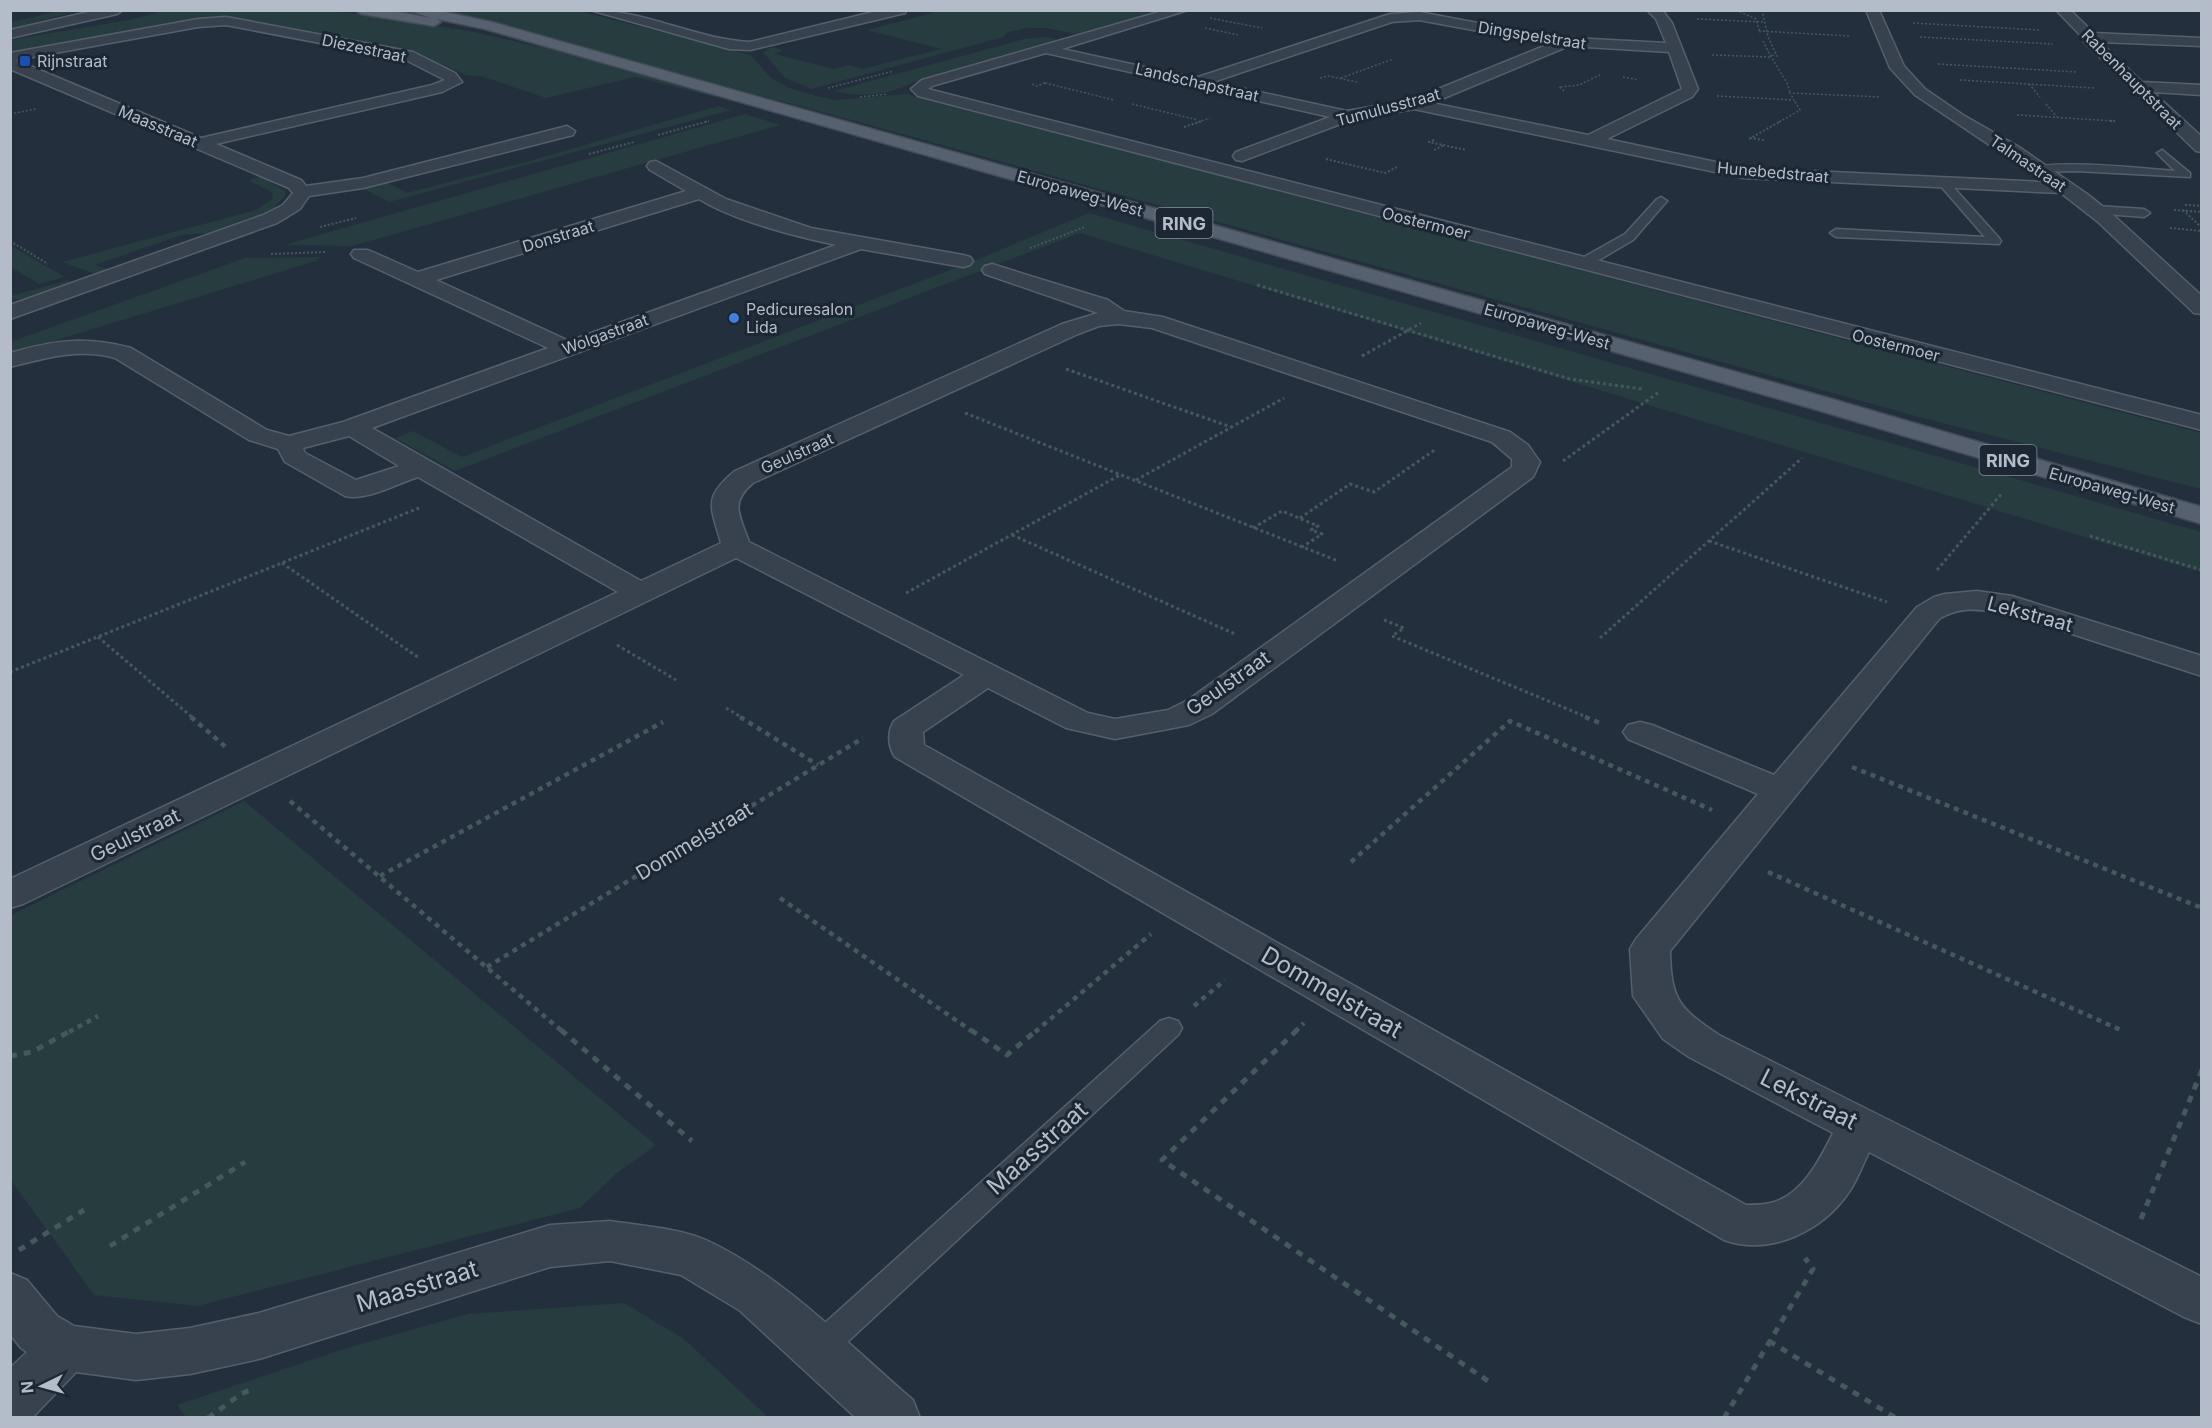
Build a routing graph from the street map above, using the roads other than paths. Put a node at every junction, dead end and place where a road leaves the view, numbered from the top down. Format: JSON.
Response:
{"nodes":[{"id":1,"x":107,"y":10,"type":"edge"},
{"id":2,"x":117,"y":10,"type":"edge"},
{"id":3,"x":362,"y":10,"type":"edge"},
{"id":4,"x":414,"y":10,"type":"edge"},
{"id":5,"x":596,"y":10,"type":"edge"},
{"id":6,"x":900,"y":10,"type":"edge"},
{"id":7,"x":2062,"y":10,"type":"edge"},
{"id":8,"x":1180,"y":11,"type":"edge"},
{"id":9,"x":1658,"y":14,"type":"edge"},
{"id":10,"x":86,"y":16,"type":"junction"},
{"id":11,"x":1874,"y":16,"type":"edge"},
{"id":12,"x":10,"y":34,"type":"edge"},
{"id":13,"x":2090,"y":37,"type":"junction"},
{"id":14,"x":1568,"y":42,"type":"junction"},
{"id":15,"x":2202,"y":42,"type":"edge"},
{"id":16,"x":551,"y":44,"type":"junction"},
{"id":17,"x":1048,"y":49,"type":"junction"},
{"id":18,"x":1676,"y":51,"type":"junction"},
{"id":19,"x":10,"y":57,"type":"edge"},
{"id":20,"x":10,"y":63,"type":"edge"},
{"id":21,"x":1197,"y":82,"type":"junction"},
{"id":22,"x":2138,"y":86,"type":"junction"},
{"id":23,"x":2202,"y":90,"type":"edge"},
{"id":24,"x":1414,"y":104,"type":"junction"},
{"id":25,"x":1347,"y":116,"type":"junction"},
{"id":26,"x":567,"y":131,"type":"dead end"},
{"id":27,"x":478,"y":136,"type":"dead end"},
{"id":28,"x":1590,"y":141,"type":"junction"},
{"id":29,"x":200,"y":143,"type":"junction"},
{"id":30,"x":504,"y":147,"type":"junction"},
{"id":31,"x":2202,"y":147,"type":"edge"},
{"id":32,"x":2162,"y":153,"type":"dead end"},
{"id":33,"x":1242,"y":156,"type":"dead end"},
{"id":34,"x":656,"y":166,"type":"dead end"},
{"id":35,"x":2040,"y":169,"type":"junction"},
{"id":36,"x":1942,"y":182,"type":"junction"},
{"id":37,"x":2066,"y":188,"type":"junction"},
{"id":38,"x":302,"y":192,"type":"junction"},
{"id":39,"x":698,"y":193,"type":"junction"},
{"id":40,"x":1661,"y":201,"type":"dead end"},
{"id":41,"x":2096,"y":210,"type":"junction"},
{"id":42,"x":2144,"y":213,"type":"dead end"},
{"id":43,"x":1836,"y":232,"type":"dead end"},
{"id":44,"x":859,"y":243,"type":"junction"},
{"id":45,"x":362,"y":254,"type":"road end"},
{"id":46,"x":963,"y":261,"type":"dead end"},
{"id":47,"x":1582,"y":264,"type":"junction"},
{"id":48,"x":992,"y":270,"type":"dead end"},
{"id":49,"x":418,"y":279,"type":"junction"},
{"id":50,"x":2197,"y":300,"type":"edge"},
{"id":51,"x":10,"y":313,"type":"edge"},
{"id":52,"x":1118,"y":318,"type":"junction"},
{"id":53,"x":567,"y":348,"type":"junction"},
{"id":54,"x":10,"y":360,"type":"edge"},
{"id":55,"x":1816,"y":402,"type":"junction"},
{"id":56,"x":2202,"y":423,"type":"edge"},
{"id":57,"x":352,"y":426,"type":"junction"},
{"id":58,"x":289,"y":444,"type":"junction"},
{"id":59,"x":420,"y":467,"type":"junction"},
{"id":60,"x":2202,"y":499,"type":"edge"},
{"id":61,"x":2202,"y":516,"type":"edge"},
{"id":62,"x":736,"y":547,"type":"junction"},
{"id":63,"x":641,"y":593,"type":"junction"},
{"id":64,"x":2202,"y":667,"type":"edge"},
{"id":65,"x":988,"y":674,"type":"junction"},
{"id":66,"x":1640,"y":732,"type":"road end"},
{"id":67,"x":1780,"y":790,"type":"junction"},
{"id":68,"x":10,"y":895,"type":"edge"},
{"id":69,"x":1168,"y":1028,"type":"road end"},
{"id":70,"x":1860,"y":1125,"type":"junction"},
{"id":71,"x":10,"y":1295,"type":"edge"},
{"id":72,"x":2202,"y":1302,"type":"edge"},
{"id":73,"x":66,"y":1348,"type":"junction"},
{"id":74,"x":817,"y":1350,"type":"junction"},
{"id":75,"x":10,"y":1404,"type":"edge"},
{"id":76,"x":894,"y":1418,"type":"edge"}],
"edges":[{"from":1,"to":10,"type":"street"},
{"from":2,"to":10,"type":"street"},
{"from":3,"to":16,"type":"main road","name":"Europaweg-West","number":"RING"},
{"from":4,"to":16,"type":"main road","name":"Europaweg-West","number":"RING"},
{"from":5,"to":6,"type":"street"},
{"from":7,"to":13,"type":"street","name":"Rabenhauptstraat"},
{"from":8,"to":17,"type":"street"},
{"from":9,"to":18,"type":"street"},
{"from":10,"to":12,"type":"street"},
{"from":11,"to":35,"type":"street","name":"Talmastraat"},
{"from":13,"to":15,"type":"street"},
{"from":13,"to":22,"type":"street","name":"Rabenhauptstraat"},
{"from":14,"to":18,"type":"street","name":"Dingspelstraat"},
{"from":14,"to":21,"type":"street","name":"Dingspelstraat"},
{"from":14,"to":24,"type":"street","name":"Tumulusstraat"},
{"from":16,"to":55,"type":"main road","name":"Europaweg-West","number":"RING"},
{"from":17,"to":21,"type":"street","name":"Landschapstraat"},
{"from":17,"to":47,"type":"street","name":"Oostermoer"},
{"from":18,"to":28,"type":"street"},
{"from":19,"to":29,"type":"street","name":"Diezestraat"},
{"from":20,"to":29,"type":"street","name":"Maasstraat"},
{"from":21,"to":25,"type":"street","name":"Landschapstraat"},
{"from":22,"to":23,"type":"street"},
{"from":22,"to":31,"type":"street","name":"Rabenhauptstraat"},
{"from":24,"to":25,"type":"street","name":"Tumulusstraat"},
{"from":24,"to":28,"type":"street","name":"Hunebedstraat"},
{"from":25,"to":33,"type":"street","name":"Tumulusstraat"},
{"from":26,"to":30,"type":"street"},
{"from":27,"to":30,"type":"street"},
{"from":28,"to":36,"type":"street","name":"Hunebedstraat"},
{"from":29,"to":38,"type":"street","name":"Maasstraat"},
{"from":30,"to":38,"type":"street"},
{"from":32,"to":35,"type":"lane"},
{"from":34,"to":39,"type":"street","name":"Wolgastraat"},
{"from":35,"to":37,"type":"street","name":"Talmastraat"},
{"from":36,"to":37,"type":"street","name":"Hunebedstraat"},
{"from":36,"to":43,"type":"lane"},
{"from":37,"to":41,"type":"street","name":"Talmastraat"},
{"from":38,"to":51,"type":"street"},
{"from":39,"to":44,"type":"street","name":"Wolgastraat"},
{"from":39,"to":49,"type":"street","name":"Donstraat"},
{"from":40,"to":47,"type":"lane"},
{"from":41,"to":42,"type":"lane"},
{"from":41,"to":50,"type":"street","name":"Talmastraat"},
{"from":44,"to":46,"type":"street","name":"Wolgastraat"},
{"from":44,"to":53,"type":"street","name":"Wolgastraat"},
{"from":45,"to":49,"type":"street"},
{"from":47,"to":56,"type":"street","name":"Oostermoer"},
{"from":48,"to":52,"type":"street","name":"Geulstraat"},
{"from":49,"to":53,"type":"street"},
{"from":52,"to":62,"type":"street","name":"Geulstraat"},
{"from":52,"to":65,"type":"street","name":"Geulstraat"},
{"from":53,"to":57,"type":"street","name":"Wolgastraat"},
{"from":54,"to":58,"type":"street"},
{"from":55,"to":60,"type":"main road","name":"Europaweg-West","number":"RING"},
{"from":55,"to":61,"type":"main road","name":"Europaweg-West","number":"RING"},
{"from":57,"to":58,"type":"street","name":"Wolgastraat"},
{"from":57,"to":59,"type":"street"},
{"from":58,"to":59,"type":"street"},
{"from":59,"to":63,"type":"street"},
{"from":62,"to":63,"type":"street","name":"Geulstraat"},
{"from":62,"to":65,"type":"street","name":"Geulstraat"},
{"from":63,"to":68,"type":"street","name":"Geulstraat"},
{"from":64,"to":67,"type":"street","name":"Lekstraat"},
{"from":65,"to":70,"type":"street","name":"Dommelstraat"},
{"from":66,"to":67,"type":"street"},
{"from":67,"to":70,"type":"street","name":"Lekstraat"},
{"from":69,"to":74,"type":"lane","name":"Maasstraat"},
{"from":70,"to":72,"type":"street","name":"Lekstraat"},
{"from":71,"to":73,"type":"street","name":"Maasstraat"},
{"from":73,"to":74,"type":"street","name":"Maasstraat"},
{"from":73,"to":75,"type":"street"},
{"from":74,"to":76,"type":"street","name":"Maasstraat"}]}
